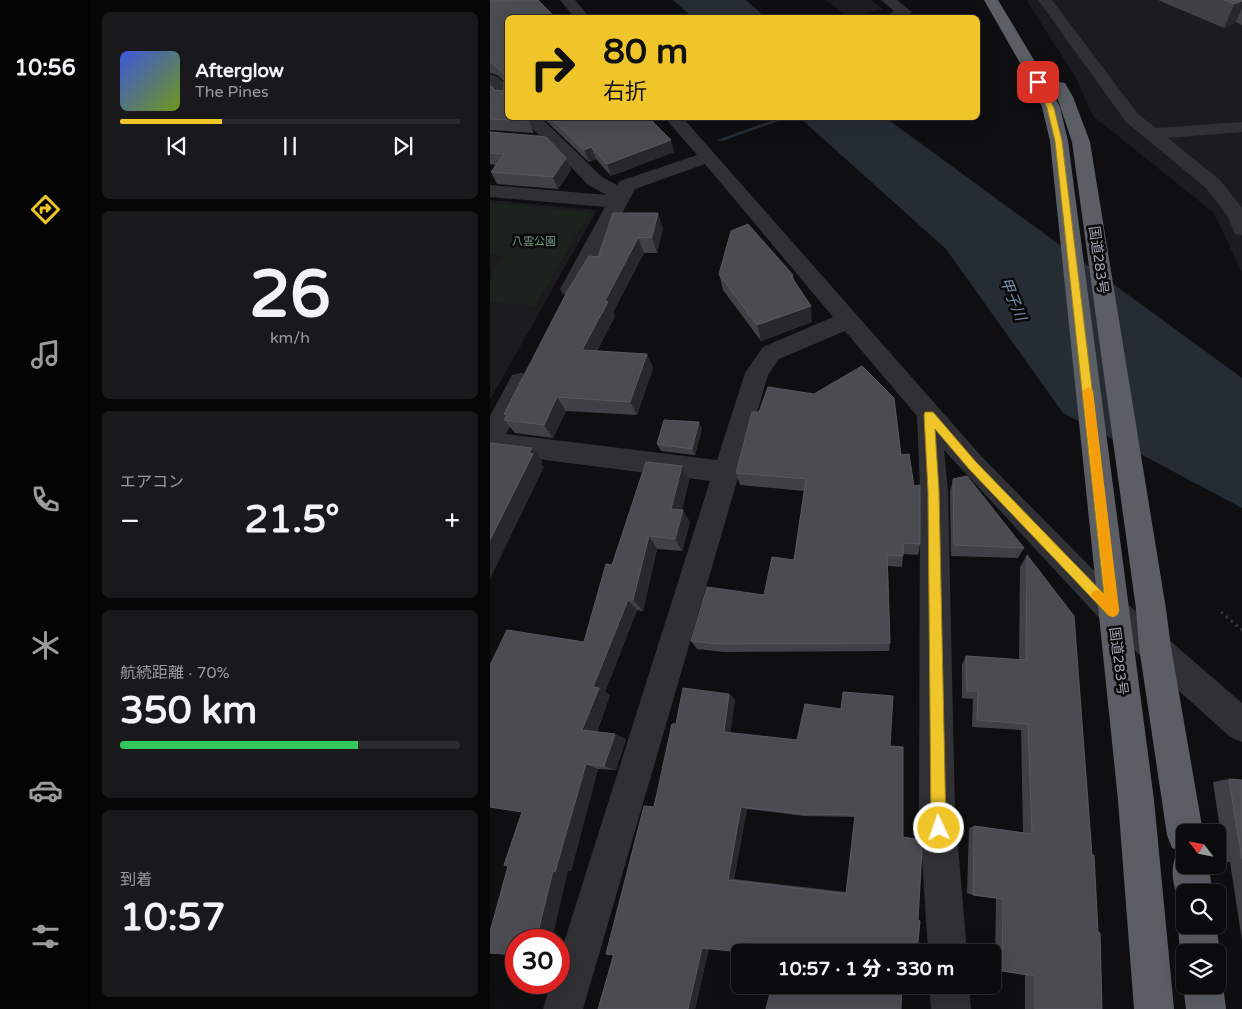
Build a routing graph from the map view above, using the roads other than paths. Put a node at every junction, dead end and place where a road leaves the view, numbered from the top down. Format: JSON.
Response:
{"nodes":[{"id":1,"x":566,"y":0,"type":"edge"},
{"id":2,"x":888,"y":0,"type":"edge"},
{"id":3,"x":991,"y":0,"type":"edge"},
{"id":4,"x":1007,"y":0,"type":"edge"},
{"id":5,"x":1045,"y":0,"type":"edge"},
{"id":6,"x":579,"y":15,"type":"edge"},
{"id":7,"x":897,"y":15,"type":"edge"},
{"id":8,"x":490,"y":80,"type":"edge"},
{"id":9,"x":505,"y":93,"type":"edge"},
{"id":10,"x":533,"y":120,"type":"edge"},
{"id":11,"x":676,"y":120,"type":"edge"},
{"id":12,"x":1242,"y":127,"type":"edge"},
{"id":13,"x":1151,"y":134,"type":"junction"},
{"id":14,"x":490,"y":137,"type":"edge"},
{"id":15,"x":557,"y":142,"type":"junction"},
{"id":16,"x":709,"y":156,"type":"junction"},
{"id":17,"x":490,"y":191,"type":"edge"},
{"id":18,"x":619,"y":198,"type":"junction"},
{"id":19,"x":1242,"y":229,"type":"edge"},
{"id":20,"x":561,"y":308,"type":"edge"},
{"id":21,"x":848,"y":320,"type":"junction"},
{"id":22,"x":532,"y":361,"type":"edge"},
{"id":23,"x":929,"y":415,"type":"junction"},
{"id":24,"x":490,"y":441,"type":"edge"},
{"id":25,"x":726,"y":472,"type":"junction"},
{"id":26,"x":1113,"y":611,"type":"junction"},
{"id":27,"x":1155,"y":647,"type":"junction"},
{"id":28,"x":1242,"y":725,"type":"edge"},
{"id":29,"x":1183,"y":824,"type":"edge"},
{"id":30,"x":946,"y":944,"type":"edge"},
{"id":31,"x":950,"y":994,"type":"edge"},
{"id":32,"x":1204,"y":994,"type":"edge"},
{"id":33,"x":563,"y":1009,"type":"edge"},
{"id":34,"x":951,"y":1009,"type":"edge"},
{"id":35,"x":1154,"y":1009,"type":"edge"},
{"id":36,"x":1206,"y":1009,"type":"edge"}],
"edges":[{"from":1,"to":6,"type":"street"},
{"from":2,"to":7,"type":"street"},
{"from":3,"to":26,"type":"highway","name":"国道283号"},
{"from":4,"to":27,"type":"highway","name":"国道283号"},
{"from":5,"to":13,"type":"street"},
{"from":8,"to":9,"type":"street"},
{"from":10,"to":15,"type":"street"},
{"from":11,"to":16,"type":"street"},
{"from":12,"to":13,"type":"street"},
{"from":13,"to":19,"type":"street"},
{"from":14,"to":15,"type":"street"},
{"from":15,"to":18,"type":"street"},
{"from":16,"to":18,"type":"street"},
{"from":16,"to":21,"type":"street"},
{"from":17,"to":18,"type":"street"},
{"from":18,"to":20,"type":"street"},
{"from":21,"to":23,"type":"street"},
{"from":21,"to":25,"type":"street"},
{"from":22,"to":24,"type":"street"},
{"from":23,"to":26,"type":"street"},
{"from":23,"to":30,"type":"street"},
{"from":24,"to":25,"type":"street"},
{"from":25,"to":33,"type":"street"},
{"from":26,"to":27,"type":"street"},
{"from":26,"to":35,"type":"highway","name":"国道283号"},
{"from":27,"to":28,"type":"street"},
{"from":27,"to":29,"type":"highway","name":"国道283号"},
{"from":31,"to":34,"type":"street"},
{"from":32,"to":36,"type":"highway"}]}
